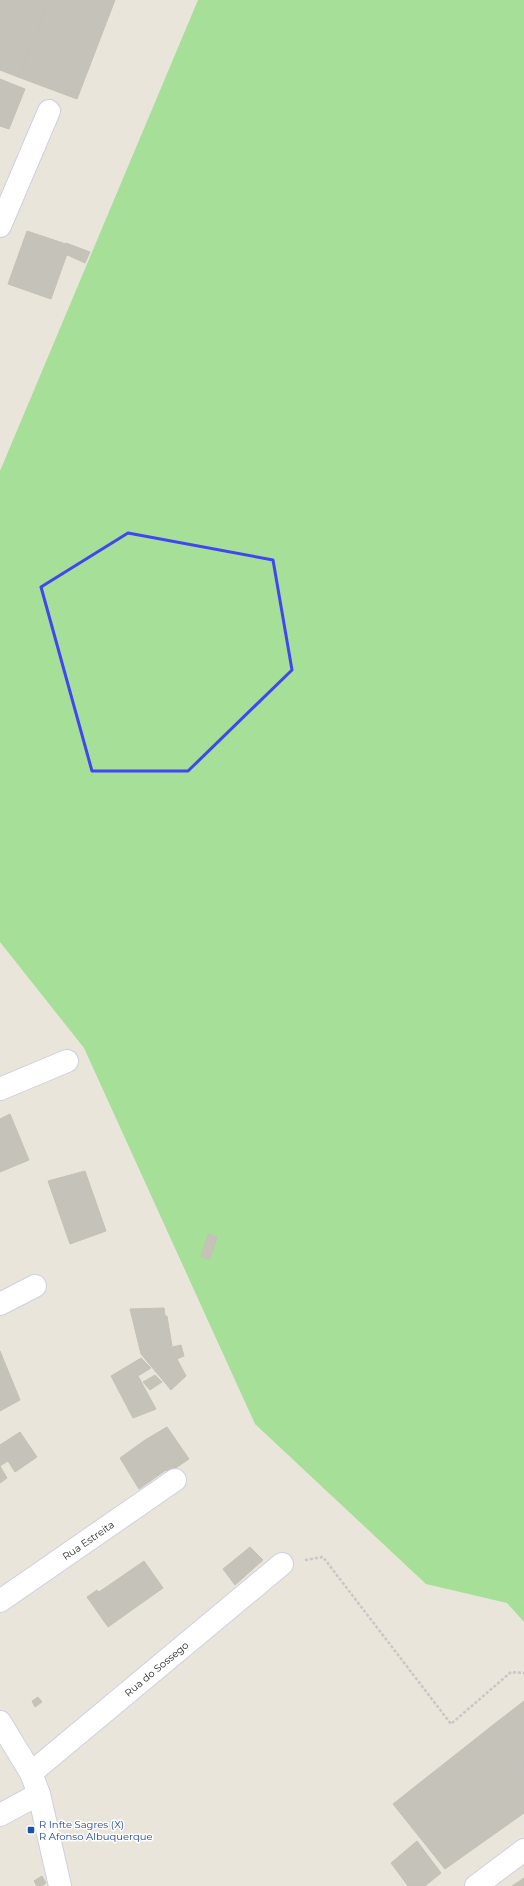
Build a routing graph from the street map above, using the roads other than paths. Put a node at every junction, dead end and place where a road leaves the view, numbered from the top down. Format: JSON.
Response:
{"nodes":[{"id":1,"x":49,"y":111,"type":"dead end"},
{"id":2,"x":0,"y":226,"type":"edge"},
{"id":3,"x":67,"y":1061,"type":"dead end"},
{"id":4,"x":0,"y":1089,"type":"edge"},
{"id":5,"x":35,"y":1286,"type":"dead end"},
{"id":6,"x":0,"y":1304,"type":"edge"},
{"id":7,"x":175,"y":1480,"type":"dead end"},
{"id":8,"x":282,"y":1564,"type":"road end"},
{"id":9,"x":0,"y":1601,"type":"edge"},
{"id":10,"x":0,"y":1722,"type":"edge"},
{"id":11,"x":31,"y":1773,"type":"junction"},
{"id":12,"x":39,"y":1794,"type":"junction"},
{"id":13,"x":0,"y":1815,"type":"edge"},
{"id":14,"x":524,"y":1850,"type":"edge"},
{"id":15,"x":60,"y":1886,"type":"edge"},
{"id":16,"x":476,"y":1886,"type":"edge"}],
"edges":[{"from":1,"to":2,"type":"street"},
{"from":3,"to":4,"type":"street"},
{"from":5,"to":6,"type":"street"},
{"from":7,"to":9,"type":"street","name":"Rua Estreita"},
{"from":8,"to":11,"type":"street","name":"Rua do Sossego"},
{"from":10,"to":11,"type":"street"},
{"from":11,"to":12,"type":"street"},
{"from":12,"to":13,"type":"street"},
{"from":12,"to":15,"type":"street"},
{"from":14,"to":16,"type":"street"}]}
